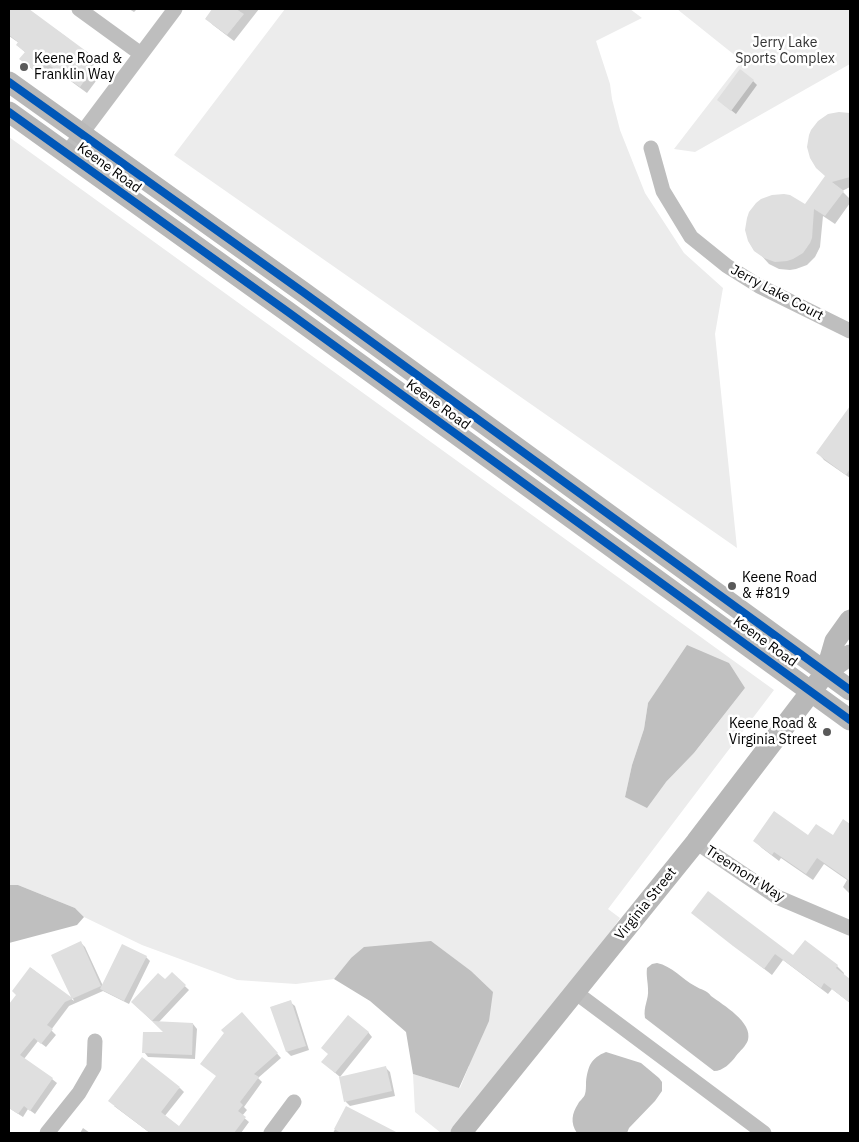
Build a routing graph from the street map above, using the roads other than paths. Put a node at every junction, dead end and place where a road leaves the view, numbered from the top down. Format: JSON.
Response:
{"nodes":[{"id":1,"x":79,"y":9,"type":"edge"},
{"id":2,"x":175,"y":9,"type":"edge"},
{"id":3,"x":141,"y":54,"type":"junction"},
{"id":4,"x":9,"y":82,"type":"edge"},
{"id":5,"x":9,"y":112,"type":"edge"},
{"id":6,"x":81,"y":134,"type":"junction"},
{"id":7,"x":651,"y":148,"type":"dead end"},
{"id":8,"x":67,"y":153,"type":"junction"},
{"id":9,"x":850,"y":331,"type":"edge"},
{"id":10,"x":850,"y":620,"type":"edge"},
{"id":11,"x":850,"y":655,"type":"edge"},
{"id":12,"x":826,"y":672,"type":"junction"},
{"id":13,"x":850,"y":690,"type":"edge"},
{"id":14,"x":811,"y":691,"type":"junction"},
{"id":15,"x":850,"y":720,"type":"edge"},
{"id":16,"x":696,"y":842,"type":"junction"},
{"id":17,"x":850,"y":928,"type":"edge"},
{"id":18,"x":575,"y":992,"type":"junction"},
{"id":19,"x":95,"y":1041,"type":"dead end"},
{"id":20,"x":294,"y":1102,"type":"dead end"},
{"id":21,"x":48,"y":1133,"type":"edge"},
{"id":22,"x":271,"y":1133,"type":"edge"},
{"id":23,"x":461,"y":1133,"type":"edge"},
{"id":24,"x":764,"y":1133,"type":"edge"}],
"edges":[{"from":1,"to":3,"type":"street"},
{"from":2,"to":3,"type":"street"},
{"from":3,"to":6,"type":"street"},
{"from":4,"to":6,"type":"main road","name":"Keene Road"},
{"from":5,"to":8,"type":"main road","name":"Keene Road"},
{"from":6,"to":8,"type":"street"},
{"from":6,"to":12,"type":"main road","name":"Keene Road"},
{"from":7,"to":9,"type":"street","name":"Jerry Lake Court"},
{"from":8,"to":14,"type":"main road","name":"Keene Road"},
{"from":10,"to":12,"type":"main road"},
{"from":11,"to":12,"type":"main road"},
{"from":12,"to":13,"type":"main road","name":"Keene Road"},
{"from":12,"to":14,"type":"main road","name":"Virginia Street"},
{"from":14,"to":15,"type":"main road","name":"Keene Road"},
{"from":14,"to":16,"type":"main road","name":"Virginia Street"},
{"from":16,"to":17,"type":"street","name":"Treemont Way"},
{"from":16,"to":18,"type":"main road","name":"Virginia Street"},
{"from":18,"to":23,"type":"main road","name":"Virginia Street"},
{"from":18,"to":24,"type":"street"},
{"from":19,"to":21,"type":"street"},
{"from":20,"to":22,"type":"street"}]}
